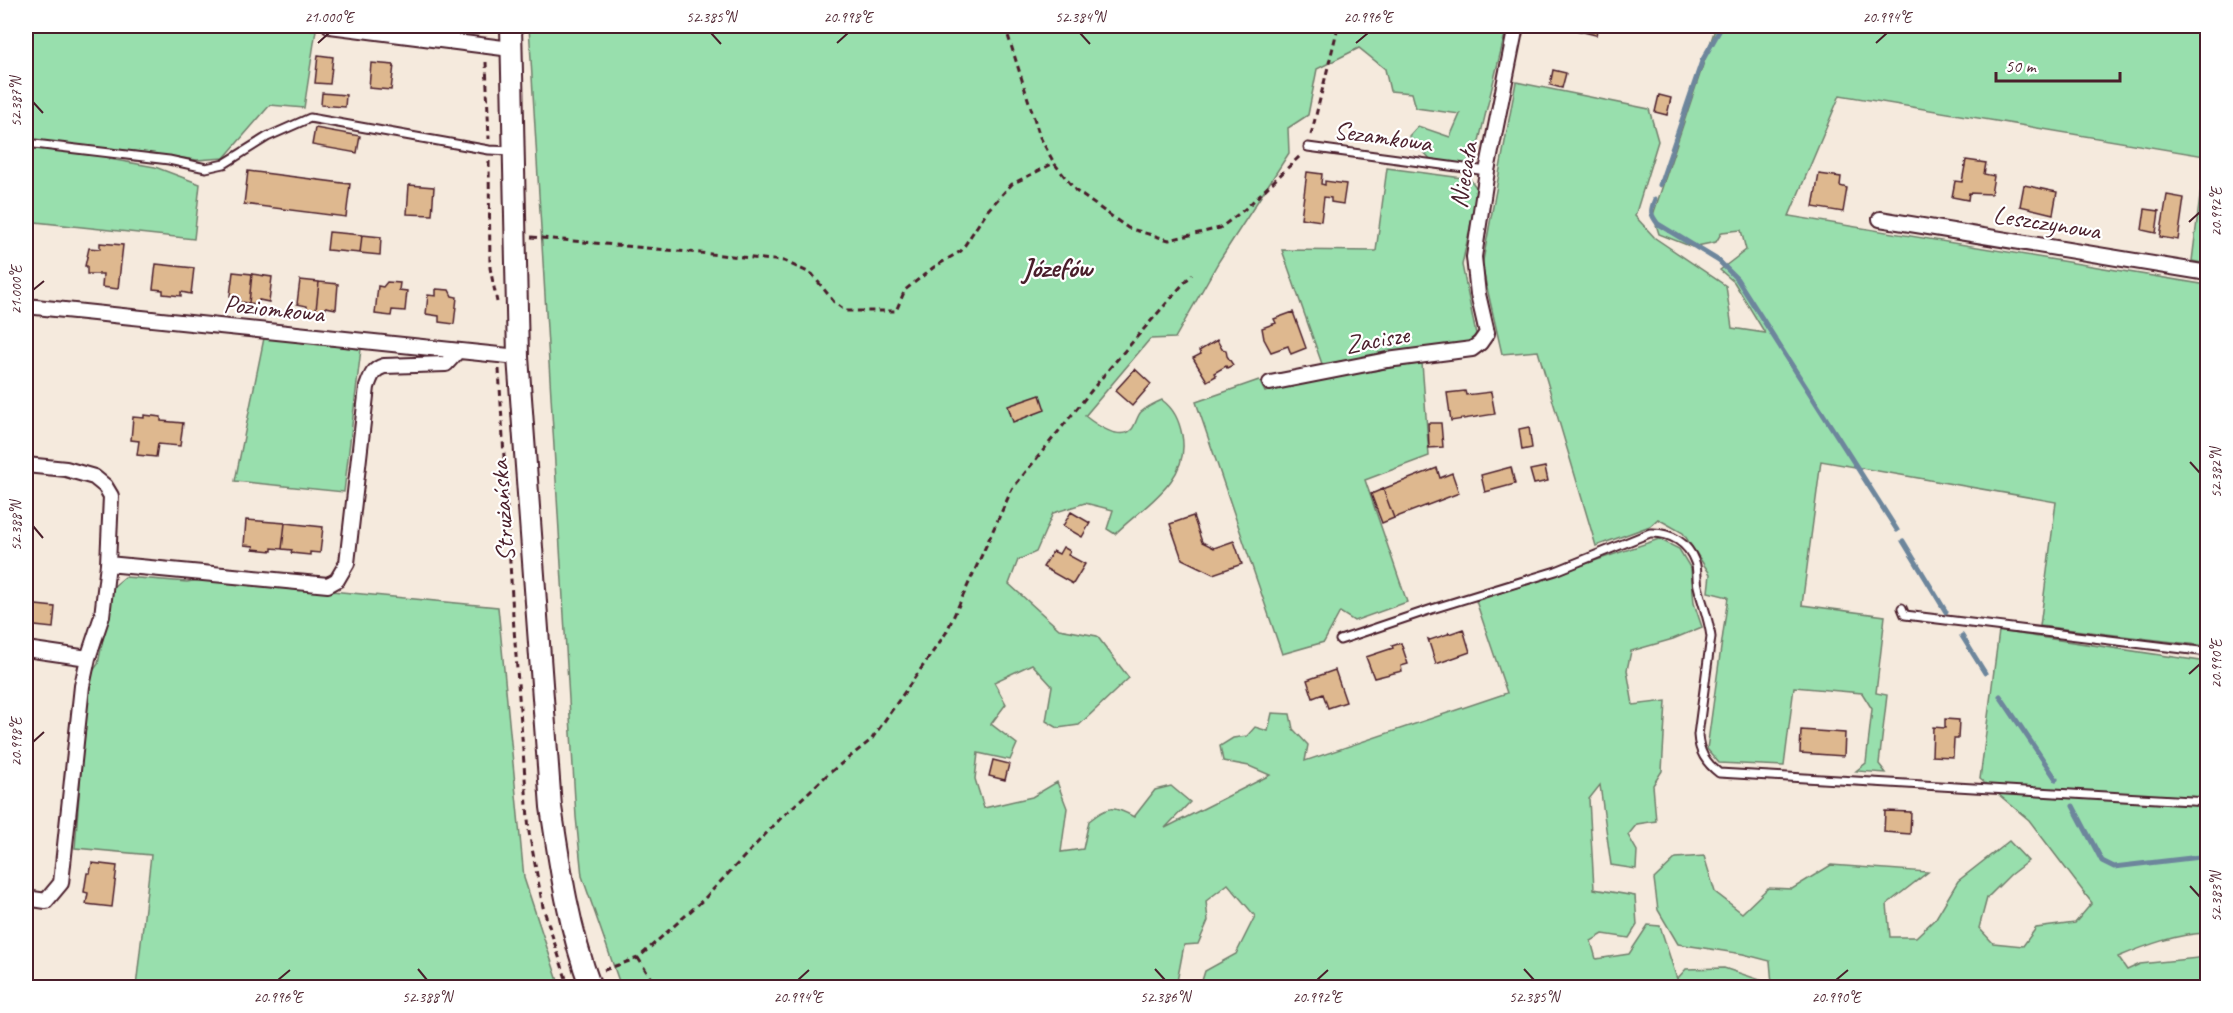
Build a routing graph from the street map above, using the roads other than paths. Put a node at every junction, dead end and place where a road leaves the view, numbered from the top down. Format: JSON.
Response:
{"nodes":[{"id":1,"x":330,"y":26,"type":"edge"},
{"id":2,"x":511,"y":26,"type":"edge"},
{"id":3,"x":1516,"y":26,"type":"edge"},
{"id":4,"x":511,"y":49,"type":"junction"},
{"id":5,"x":26,"y":143,"type":"edge"},
{"id":6,"x":1308,"y":147,"type":"road end"},
{"id":7,"x":513,"y":151,"type":"junction"},
{"id":8,"x":1487,"y":171,"type":"junction"},
{"id":9,"x":1880,"y":219,"type":"dead end"},
{"id":10,"x":2208,"y":273,"type":"edge"},
{"id":11,"x":26,"y":306,"type":"edge"},
{"id":12,"x":1487,"y":333,"type":"joint"},
{"id":13,"x":457,"y":352,"type":"junction"},
{"id":14,"x":518,"y":357,"type":"junction"},
{"id":15,"x":1270,"y":383,"type":"dead end"},
{"id":16,"x":26,"y":465,"type":"edge"},
{"id":17,"x":108,"y":564,"type":"junction"},
{"id":18,"x":1902,"y":608,"type":"dead end"},
{"id":19,"x":1340,"y":640,"type":"dead end"},
{"id":20,"x":26,"y":648,"type":"edge"},
{"id":21,"x":2208,"y":651,"type":"edge"},
{"id":22,"x":88,"y":658,"type":"junction"},
{"id":23,"x":2208,"y":802,"type":"edge"},
{"id":24,"x":26,"y":898,"type":"edge"},
{"id":25,"x":589,"y":982,"type":"edge"}],
"edges":[{"from":1,"to":4,"type":"street"},
{"from":2,"to":4,"type":"main road","name":"Strużańska"},
{"from":3,"to":8,"type":"street","name":"Niecała"},
{"from":4,"to":7,"type":"main road","name":"Strużańska"},
{"from":5,"to":7,"type":"lane"},
{"from":6,"to":8,"type":"lane","name":"Sezamkowa"},
{"from":7,"to":14,"type":"main road","name":"Strużańska"},
{"from":8,"to":12,"type":"street","name":"Niecała"},
{"from":9,"to":10,"type":"street","name":"Leszczynowa"},
{"from":11,"to":13,"type":"street","name":"Poziomkowa"},
{"from":12,"to":15,"type":"street","name":"Zacisze"},
{"from":13,"to":14,"type":"street","name":"Poziomkowa"},
{"from":13,"to":17,"type":"street"},
{"from":14,"to":25,"type":"main road","name":"Strużańska"},
{"from":16,"to":17,"type":"street"},
{"from":17,"to":22,"type":"street"},
{"from":18,"to":21,"type":"lane"},
{"from":19,"to":23,"type":"lane"},
{"from":20,"to":22,"type":"street"},
{"from":22,"to":24,"type":"street"}]}
